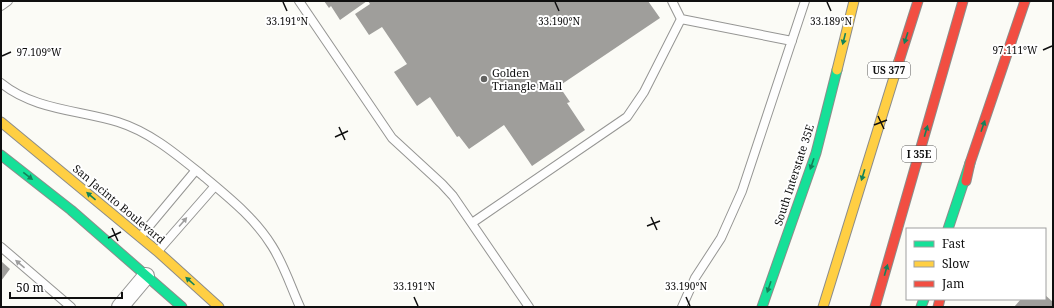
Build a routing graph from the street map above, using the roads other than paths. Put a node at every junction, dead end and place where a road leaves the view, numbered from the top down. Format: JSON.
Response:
{"nodes":[{"id":1,"x":8,"y":1,"type":"edge"},
{"id":2,"x":299,"y":1,"type":"edge"},
{"id":3,"x":672,"y":1,"type":"edge"},
{"id":4,"x":805,"y":1,"type":"edge"},
{"id":5,"x":854,"y":1,"type":"edge"},
{"id":6,"x":918,"y":1,"type":"edge"},
{"id":7,"x":963,"y":1,"type":"edge"},
{"id":8,"x":1025,"y":1,"type":"edge"},
{"id":9,"x":1,"y":6,"type":"edge"},
{"id":10,"x":681,"y":19,"type":"junction"},
{"id":11,"x":896,"y":39,"type":"dead end"},
{"id":12,"x":792,"y":41,"type":"junction"},
{"id":13,"x":1,"y":83,"type":"edge"},
{"id":14,"x":1,"y":122,"type":"edge"},
{"id":15,"x":874,"y":138,"type":"junction"},
{"id":16,"x":1,"y":155,"type":"edge"},
{"id":17,"x":970,"y":163,"type":"junction"},
{"id":18,"x":196,"y":170,"type":"junction"},
{"id":19,"x":215,"y":186,"type":"junction"},
{"id":20,"x":472,"y":223,"type":"junction"},
{"id":21,"x":948,"y":228,"type":"edge"},
{"id":22,"x":956,"y":228,"type":"edge"},
{"id":23,"x":140,"y":237,"type":"junction"},
{"id":24,"x":2,"y":249,"type":"edge"},
{"id":25,"x":157,"y":251,"type":"junction"},
{"id":26,"x":124,"y":256,"type":"junction"},
{"id":27,"x":149,"y":270,"type":"junction"},
{"id":28,"x":71,"y":307,"type":"edge"},
{"id":29,"x":120,"y":307,"type":"edge"},
{"id":30,"x":182,"y":307,"type":"edge"},
{"id":31,"x":219,"y":307,"type":"edge"},
{"id":32,"x":300,"y":307,"type":"edge"},
{"id":33,"x":529,"y":307,"type":"edge"},
{"id":34,"x":682,"y":307,"type":"edge"},
{"id":35,"x":762,"y":307,"type":"edge"},
{"id":36,"x":823,"y":307,"type":"edge"},
{"id":37,"x":875,"y":307,"type":"edge"}],
"edges":[{"from":1,"to":9,"type":"lane"},
{"from":2,"to":20,"type":"lane"},
{"from":3,"to":10,"type":"lane"},
{"from":4,"to":12,"type":"lane"},
{"from":5,"to":35,"type":"main road","name":"South Interstate 35E","one_way":true},
{"from":6,"to":15,"type":"main road","one_way":true},
{"from":37,"to":7,"type":"main road","number":"I 35E","one_way":true},
{"from":17,"to":8,"type":"main road","one_way":true},
{"from":10,"to":12,"type":"lane"},
{"from":10,"to":20,"type":"lane"},
{"from":11,"to":15,"type":"main road","number":"US 377"},
{"from":12,"to":34,"type":"lane"},
{"from":13,"to":18,"type":"lane"},
{"from":23,"to":14,"type":"main road","name":"San Jacinto Boulevard","one_way":true},
{"from":15,"to":36,"type":"main road","one_way":true},
{"from":16,"to":26,"type":"main road","one_way":true},
{"from":17,"to":21,"type":"main road"},
{"from":17,"to":22,"type":"main road"},
{"from":18,"to":19,"type":"lane"},
{"from":18,"to":23,"type":"lane"},
{"from":25,"to":19,"type":"lane","one_way":true},
{"from":19,"to":32,"type":"lane"},
{"from":20,"to":33,"type":"lane"},
{"from":23,"to":25,"type":"main road","name":"San Jacinto Boulevard"},
{"from":23,"to":26,"type":"main road"},
{"from":28,"to":24,"type":"lane","one_way":true},
{"from":25,"to":27,"type":"main road"},
{"from":31,"to":25,"type":"main road","name":"San Jacinto Boulevard","one_way":true},
{"from":26,"to":27,"type":"main road"},
{"from":27,"to":29,"type":"street"},
{"from":27,"to":30,"type":"main road"}]}
